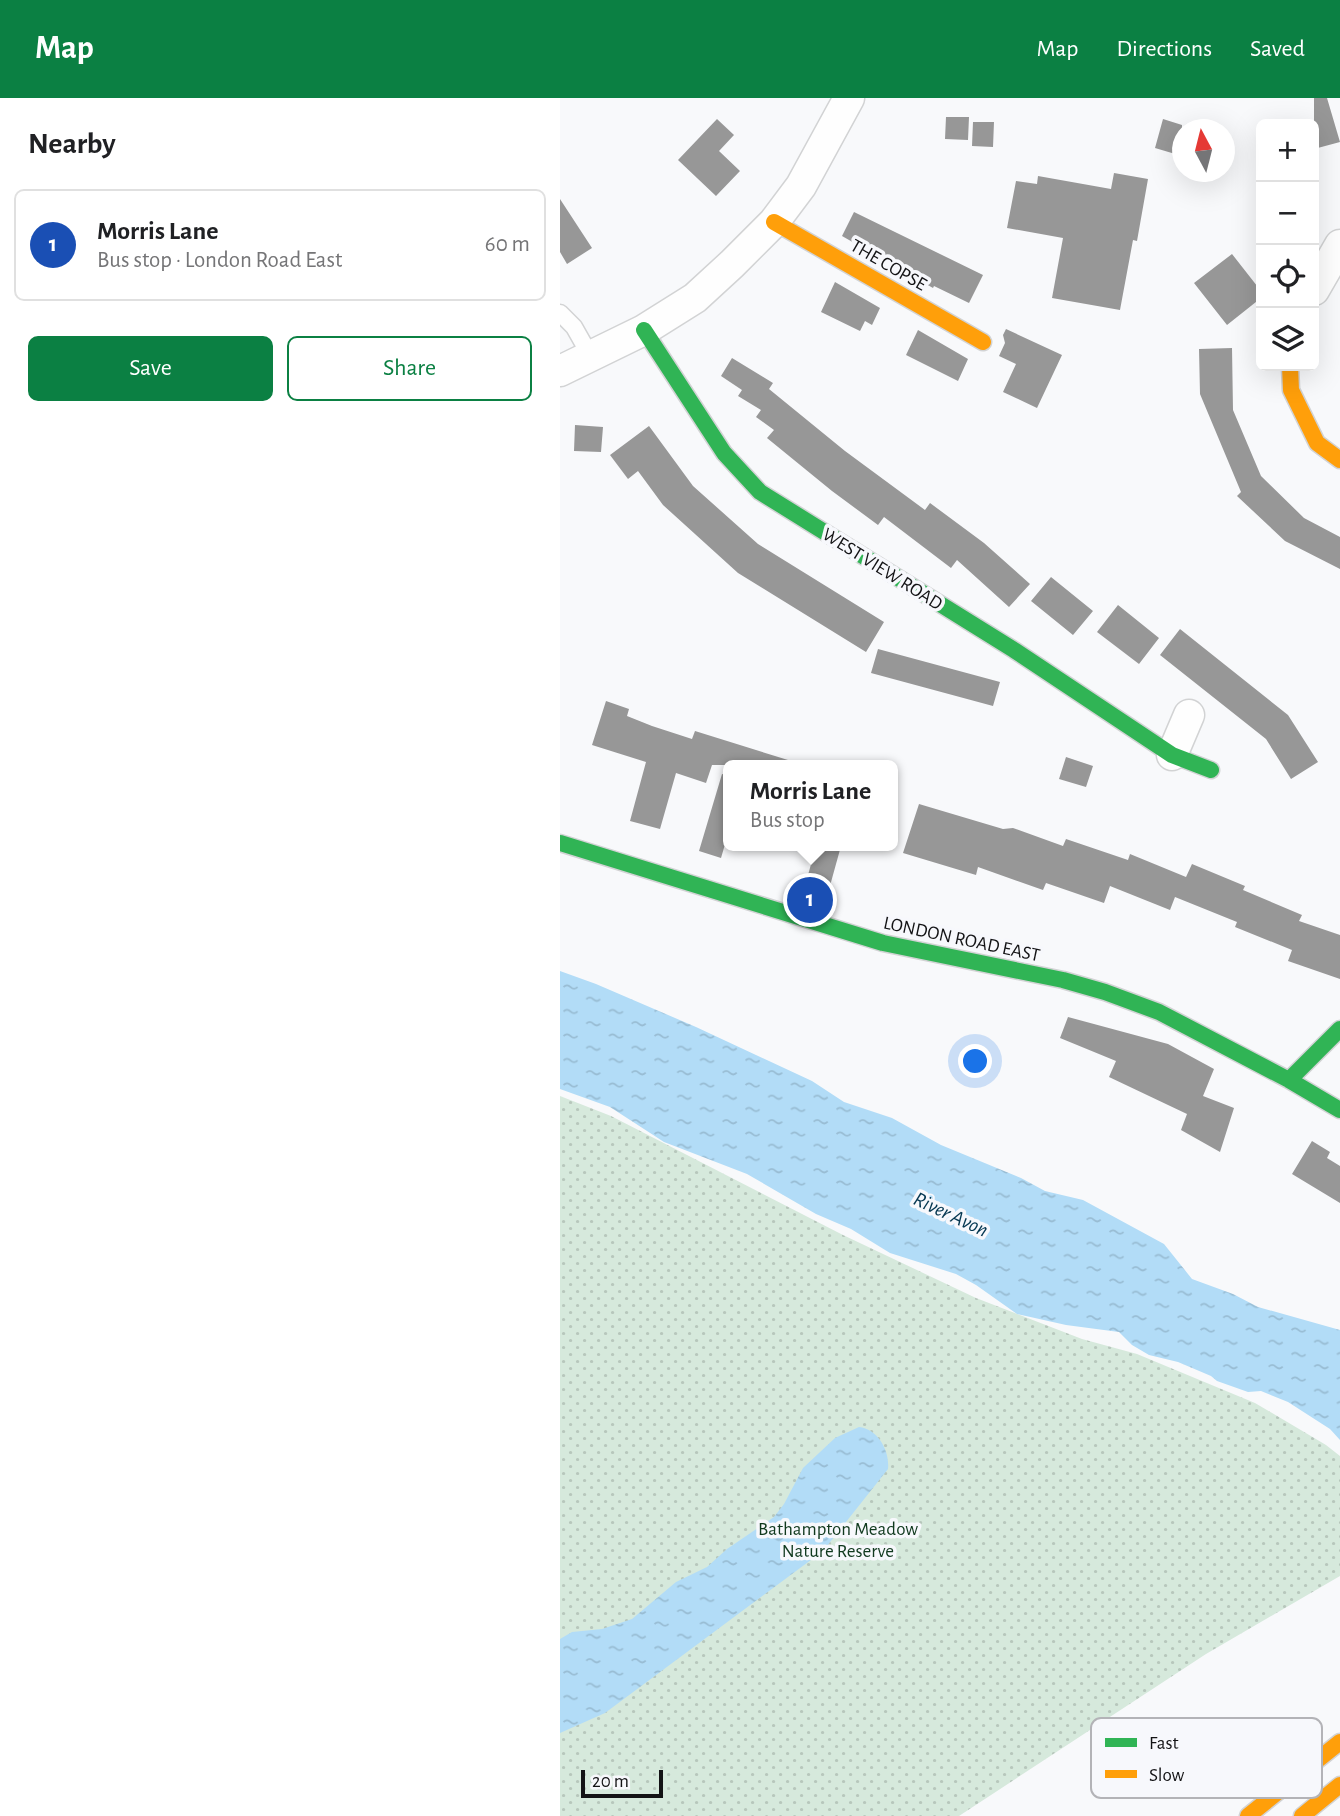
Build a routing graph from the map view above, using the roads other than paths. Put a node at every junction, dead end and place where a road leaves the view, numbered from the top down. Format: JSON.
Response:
{"nodes":[{"id":1,"x":849,"y":98,"type":"edge"},
{"id":2,"x":774,"y":222,"type":"junction"},
{"id":3,"x":1340,"y":245,"type":"edge"},
{"id":4,"x":1319,"y":281,"type":"edge"},
{"id":5,"x":560,"y":313,"type":"edge"},
{"id":6,"x":644,"y":330,"type":"junction"},
{"id":7,"x":983,"y":342,"type":"dead end"},
{"id":8,"x":591,"y":357,"type":"junction"},
{"id":9,"x":560,"y":371,"type":"edge"},
{"id":10,"x":1290,"y":371,"type":"edge"},
{"id":11,"x":1340,"y":460,"type":"edge"},
{"id":12,"x":1189,"y":715,"type":"dead end"},
{"id":13,"x":1172,"y":754,"type":"junction"},
{"id":14,"x":1211,"y":770,"type":"dead end"},
{"id":15,"x":560,"y":843,"type":"edge"},
{"id":16,"x":1340,"y":1028,"type":"edge"},
{"id":17,"x":1289,"y":1080,"type":"junction"},
{"id":18,"x":1340,"y":1110,"type":"edge"},
{"id":19,"x":1340,"y":1742,"type":"edge"},
{"id":20,"x":1322,"y":1756,"type":"edge"},
{"id":21,"x":1340,"y":1785,"type":"edge"},
{"id":22,"x":1270,"y":1798,"type":"edge"},
{"id":23,"x":1248,"y":1816,"type":"edge"},
{"id":24,"x":1302,"y":1816,"type":"edge"}],
"edges":[{"from":1,"to":2,"type":"street"},
{"from":2,"to":6,"type":"street"},
{"from":2,"to":7,"type":"main road","name":"THE COPSE"},
{"from":3,"to":4,"type":"street"},
{"from":5,"to":8,"type":"lane"},
{"from":6,"to":8,"type":"street"},
{"from":6,"to":13,"type":"main road","name":"WEST VIEW ROAD"},
{"from":8,"to":9,"type":"street"},
{"from":10,"to":11,"type":"main road"},
{"from":12,"to":13,"type":"street"},
{"from":13,"to":14,"type":"main road","name":"WEST VIEW ROAD"},
{"from":15,"to":17,"type":"main road","name":"LONDON ROAD EAST"},
{"from":16,"to":17,"type":"main road"},
{"from":17,"to":18,"type":"main road","name":"LONDON ROAD EAST"},
{"from":19,"to":20,"type":"main road"},
{"from":21,"to":24,"type":"main road"},
{"from":22,"to":23,"type":"main road"}]}
